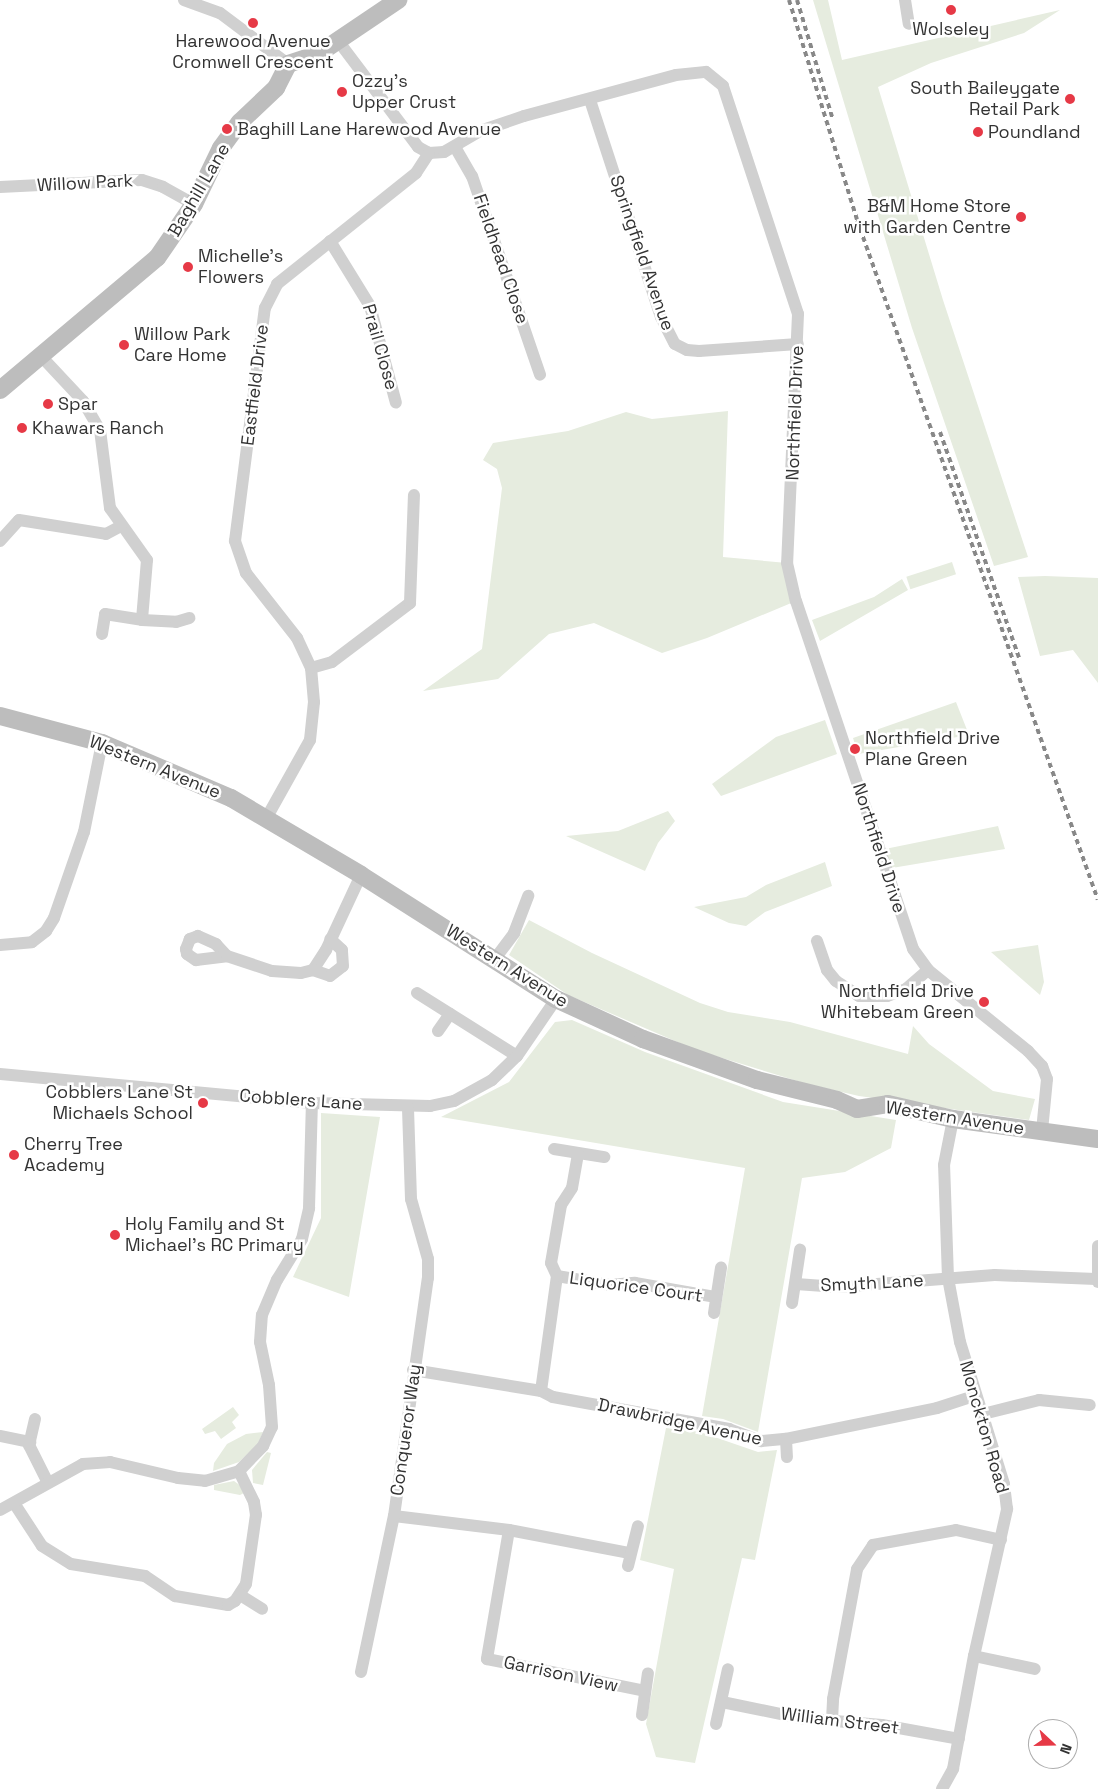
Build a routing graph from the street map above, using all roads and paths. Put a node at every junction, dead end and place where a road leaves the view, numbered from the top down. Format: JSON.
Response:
{"nodes":[{"id":1,"x":184,"y":0,"type":"edge"},
{"id":2,"x":214,"y":0,"type":"edge"},
{"id":3,"x":398,"y":0,"type":"edge"},
{"id":4,"x":905,"y":0,"type":"edge"},
{"id":5,"x":220,"y":13,"type":"junction"},
{"id":6,"x":909,"y":24,"type":"dead end"},
{"id":7,"x":339,"y":42,"type":"junction"},
{"id":8,"x":288,"y":64,"type":"junction"},
{"id":9,"x":590,"y":100,"type":"junction"},
{"id":10,"x":454,"y":147,"type":"junction"},
{"id":11,"x":429,"y":153,"type":"junction"},
{"id":12,"x":0,"y":187,"type":"edge"},
{"id":13,"x":194,"y":204,"type":"junction"},
{"id":14,"x":330,"y":241,"type":"junction"},
{"id":15,"x":798,"y":344,"type":"junction"},
{"id":16,"x":40,"y":355,"type":"junction"},
{"id":17,"x":540,"y":375,"type":"dead end"},
{"id":18,"x":2,"y":384,"type":"edge"},
{"id":19,"x":396,"y":403,"type":"dead end"},
{"id":20,"x":414,"y":495,"type":"dead end"},
{"id":21,"x":121,"y":526,"type":"junction"},
{"id":22,"x":0,"y":541,"type":"edge"},
{"id":23,"x":189,"y":618,"type":"dead end"},
{"id":24,"x":142,"y":620,"type":"junction"},
{"id":25,"x":102,"y":634,"type":"dead end"},
{"id":26,"x":311,"y":668,"type":"junction"},
{"id":27,"x":0,"y":716,"type":"edge"},
{"id":28,"x":102,"y":743,"type":"junction"},
{"id":29,"x":267,"y":817,"type":"junction"},
{"id":30,"x":362,"y":875,"type":"junction"},
{"id":31,"x":528,"y":896,"type":"dead end"},
{"id":32,"x":330,"y":939,"type":"junction"},
{"id":33,"x":817,"y":941,"type":"dead end"},
{"id":34,"x":0,"y":945,"type":"edge"},
{"id":35,"x":227,"y":956,"type":"dead end"},
{"id":36,"x":494,"y":960,"type":"junction"},
{"id":37,"x":313,"y":970,"type":"junction"},
{"id":38,"x":928,"y":970,"type":"junction"},
{"id":39,"x":417,"y":993,"type":"dead end"},
{"id":40,"x":556,"y":998,"type":"junction"},
{"id":41,"x":450,"y":1014,"type":"junction"},
{"id":42,"x":438,"y":1031,"type":"dead end"},
{"id":43,"x":516,"y":1056,"type":"junction"},
{"id":44,"x":0,"y":1074,"type":"edge"},
{"id":45,"x":312,"y":1103,"type":"junction"},
{"id":46,"x":408,"y":1108,"type":"junction"},
{"id":47,"x":953,"y":1119,"type":"junction"},
{"id":48,"x":1042,"y":1131,"type":"junction"},
{"id":49,"x":1098,"y":1139,"type":"edge"},
{"id":50,"x":554,"y":1149,"type":"dead end"},
{"id":51,"x":578,"y":1154,"type":"junction"},
{"id":52,"x":604,"y":1157,"type":"dead end"},
{"id":53,"x":1098,"y":1246,"type":"edge"},
{"id":54,"x":800,"y":1250,"type":"dead end"},
{"id":55,"x":721,"y":1268,"type":"dead end"},
{"id":56,"x":557,"y":1276,"type":"junction"},
{"id":57,"x":948,"y":1278,"type":"junction"},
{"id":58,"x":1097,"y":1280,"type":"edge"},
{"id":59,"x":796,"y":1284,"type":"junction"},
{"id":60,"x":716,"y":1298,"type":"junction"},
{"id":61,"x":792,"y":1303,"type":"dead end"},
{"id":62,"x":714,"y":1312,"type":"dead end"},
{"id":63,"x":414,"y":1370,"type":"junction"},
{"id":64,"x":541,"y":1391,"type":"junction"},
{"id":65,"x":975,"y":1396,"type":"junction"},
{"id":66,"x":1090,"y":1406,"type":"dead end"},
{"id":67,"x":983,"y":1414,"type":"junction"},
{"id":68,"x":35,"y":1419,"type":"dead end"},
{"id":69,"x":2,"y":1436,"type":"dead end"},
{"id":70,"x":786,"y":1438,"type":"junction"},
{"id":71,"x":30,"y":1442,"type":"junction"},
{"id":72,"x":787,"y":1457,"type":"dead end"},
{"id":73,"x":239,"y":1471,"type":"junction"},
{"id":74,"x":48,"y":1483,"type":"junction"},
{"id":75,"x":14,"y":1503,"type":"junction"},
{"id":76,"x":0,"y":1510,"type":"edge"},
{"id":77,"x":394,"y":1516,"type":"junction"},
{"id":78,"x":638,"y":1526,"type":"dead end"},
{"id":79,"x":509,"y":1530,"type":"junction"},
{"id":80,"x":1001,"y":1540,"type":"junction"},
{"id":81,"x":240,"y":1595,"type":"junction"},
{"id":82,"x":262,"y":1609,"type":"dead end"},
{"id":83,"x":974,"y":1656,"type":"junction"},
{"id":84,"x":728,"y":1669,"type":"dead end"},
{"id":85,"x":1034,"y":1669,"type":"dead end"},
{"id":86,"x":361,"y":1672,"type":"dead end"},
{"id":87,"x":648,"y":1673,"type":"dead end"},
{"id":88,"x":645,"y":1692,"type":"junction"},
{"id":89,"x":722,"y":1702,"type":"junction"},
{"id":90,"x":642,"y":1715,"type":"dead end"},
{"id":91,"x":832,"y":1720,"type":"junction"},
{"id":92,"x":716,"y":1724,"type":"dead end"},
{"id":93,"x":959,"y":1739,"type":"junction"},
{"id":94,"x":942,"y":1789,"type":"edge"}],
"edges":[{"from":1,"to":5,"type":"street"},
{"from":2,"to":5,"type":"street"},
{"from":3,"to":7,"type":"street"},
{"from":4,"to":6,"type":"street"},
{"from":5,"to":8,"type":"street"},
{"from":7,"to":8,"type":"street"},
{"from":7,"to":11,"type":"street"},
{"from":8,"to":13,"type":"street","name":"Baghill Lane"},
{"from":9,"to":10,"type":"street","name":"Northfield Drive"},
{"from":9,"to":15,"type":"street","name":"Springfield Avenue"},
{"from":9,"to":15,"type":"street","name":"Northfield Drive"},
{"from":10,"to":11,"type":"street","name":"Northfield Drive"},
{"from":10,"to":17,"type":"street","name":"Fieldhead Close"},
{"from":11,"to":14,"type":"street","name":"Eastfield Drive"},
{"from":12,"to":13,"type":"street","name":"Willow Park"},
{"from":13,"to":16,"type":"street","name":"Baghill Lane"},
{"from":14,"to":19,"type":"street","name":"Prail Close"},
{"from":14,"to":26,"type":"street","name":"Eastfield Drive"},
{"from":15,"to":38,"type":"street","name":"Northfield Drive"},
{"from":16,"to":18,"type":"street","name":"Baghill Lane"},
{"from":16,"to":21,"type":"street"},
{"from":20,"to":26,"type":"street"},
{"from":21,"to":22,"type":"street"},
{"from":21,"to":24,"type":"street"},
{"from":23,"to":24,"type":"street"},
{"from":24,"to":25,"type":"street"},
{"from":26,"to":29,"type":"street","name":"Eastfield Drive"},
{"from":27,"to":28,"type":"street","name":"Western Avenue"},
{"from":28,"to":29,"type":"street","name":"Western Avenue"},
{"from":28,"to":34,"type":"street"},
{"from":29,"to":30,"type":"street","name":"Western Avenue"},
{"from":30,"to":32,"type":"street"},
{"from":30,"to":36,"type":"street","name":"Western Avenue"},
{"from":31,"to":36,"type":"street"},
{"from":32,"to":37,"type":"street"},
{"from":32,"to":37,"type":"street"},
{"from":33,"to":38,"type":"street"},
{"from":35,"to":37,"type":"street"},
{"from":36,"to":40,"type":"street","name":"Western Avenue"},
{"from":38,"to":48,"type":"street","name":"Northfield Drive"},
{"from":39,"to":41,"type":"street"},
{"from":40,"to":43,"type":"street","name":"Cobblers Lane"},
{"from":40,"to":47,"type":"street","name":"Western Avenue"},
{"from":41,"to":42,"type":"street"},
{"from":41,"to":43,"type":"street"},
{"from":43,"to":46,"type":"street","name":"Cobblers Lane"},
{"from":44,"to":45,"type":"street","name":"Cobblers Lane"},
{"from":45,"to":46,"type":"street","name":"Cobblers Lane"},
{"from":45,"to":73,"type":"street"},
{"from":46,"to":63,"type":"street","name":"Conqueror Way"},
{"from":47,"to":48,"type":"street","name":"Western Avenue"},
{"from":47,"to":57,"type":"street","name":"Monckton Road"},
{"from":48,"to":49,"type":"street"},
{"from":50,"to":51,"type":"street"},
{"from":51,"to":52,"type":"street"},
{"from":51,"to":56,"type":"street"},
{"from":53,"to":58,"type":"street"},
{"from":54,"to":59,"type":"street","name":"Smyth Lane"},
{"from":55,"to":60,"type":"street","name":"Liquorice Court"},
{"from":56,"to":60,"type":"street","name":"Liquorice Court"},
{"from":56,"to":64,"type":"street"},
{"from":57,"to":58,"type":"street","name":"Smyth Lane"},
{"from":57,"to":59,"type":"street","name":"Smyth Lane"},
{"from":57,"to":65,"type":"street","name":"Monckton Road"},
{"from":59,"to":61,"type":"street","name":"Smyth Lane"},
{"from":60,"to":62,"type":"street","name":"Liquorice Court"},
{"from":63,"to":64,"type":"street","name":"Drawbridge Avenue"},
{"from":63,"to":77,"type":"street","name":"Conqueror Way"},
{"from":64,"to":70,"type":"street","name":"Drawbridge Avenue"},
{"from":65,"to":67,"type":"street","name":"Monckton Road"},
{"from":65,"to":70,"type":"street","name":"Drawbridge Avenue"},
{"from":66,"to":67,"type":"street"},
{"from":67,"to":80,"type":"street","name":"Monckton Road"},
{"from":68,"to":71,"type":"street"},
{"from":69,"to":71,"type":"street"},
{"from":70,"to":72,"type":"street"},
{"from":71,"to":74,"type":"street"},
{"from":73,"to":74,"type":"street"},
{"from":73,"to":81,"type":"street"},
{"from":74,"to":75,"type":"street"},
{"from":75,"to":76,"type":"street"},
{"from":75,"to":81,"type":"street"},
{"from":77,"to":79,"type":"street","name":"Conqueror Way"},
{"from":77,"to":86,"type":"street"},
{"from":78,"to":79,"type":"street","name":"Conqueror Way"},
{"from":79,"to":88,"type":"street","name":"Garrison View"},
{"from":80,"to":83,"type":"street","name":"Monckton Road"},
{"from":80,"to":91,"type":"street"},
{"from":81,"to":82,"type":"street"},
{"from":83,"to":85,"type":"street"},
{"from":83,"to":93,"type":"street","name":"Monckton Road"},
{"from":84,"to":89,"type":"street"},
{"from":87,"to":88,"type":"street"},
{"from":88,"to":90,"type":"street"},
{"from":89,"to":91,"type":"street","name":"William Street"},
{"from":89,"to":92,"type":"street"},
{"from":91,"to":93,"type":"street","name":"William Street"},
{"from":93,"to":94,"type":"street","name":"Monckton Road"}]}
